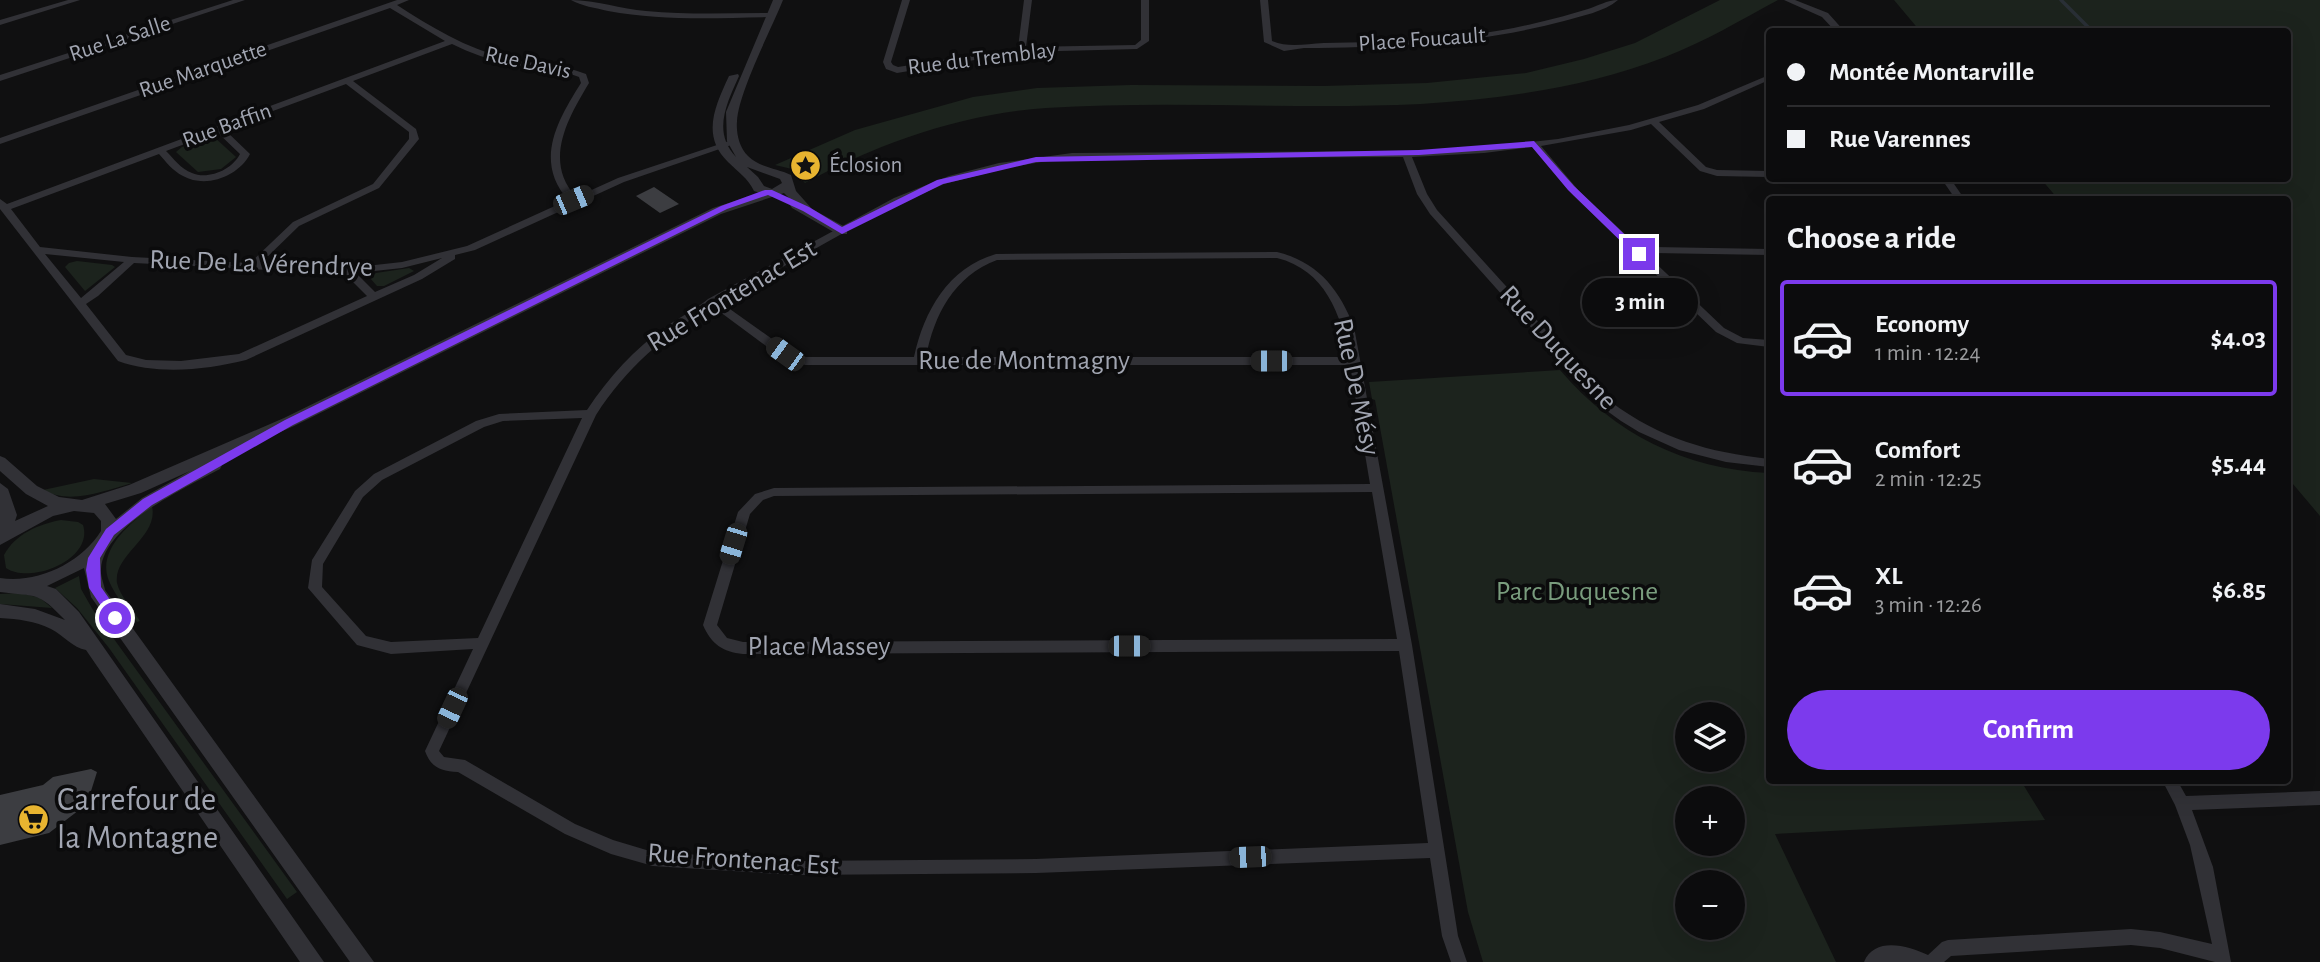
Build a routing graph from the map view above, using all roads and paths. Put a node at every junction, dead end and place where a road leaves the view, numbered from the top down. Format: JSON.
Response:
{"nodes":[{"id":1,"x":76,"y":0,"type":"edge"},
{"id":2,"x":241,"y":0,"type":"edge"},
{"id":3,"x":405,"y":0,"type":"edge"},
{"id":4,"x":575,"y":0,"type":"edge"},
{"id":5,"x":611,"y":0,"type":"edge"},
{"id":6,"x":769,"y":0,"type":"edge"},
{"id":7,"x":778,"y":0,"type":"edge"},
{"id":8,"x":906,"y":0,"type":"edge"},
{"id":9,"x":1028,"y":0,"type":"edge"},
{"id":10,"x":1145,"y":0,"type":"edge"},
{"id":11,"x":1264,"y":0,"type":"edge"},
{"id":12,"x":1614,"y":0,"type":"edge"},
{"id":13,"x":1788,"y":0,"type":"edge"},
{"id":14,"x":391,"y":5,"type":"junction"},
{"id":15,"x":600,"y":7,"type":"junction"},
{"id":16,"x":767,"y":15,"type":"junction"},
{"id":17,"x":0,"y":23,"type":"edge"},
{"id":18,"x":1837,"y":28,"type":"edge"},
{"id":19,"x":450,"y":42,"type":"junction"},
{"id":20,"x":1022,"y":50,"type":"junction"},
{"id":21,"x":1766,"y":77,"type":"edge"},
{"id":22,"x":0,"y":78,"type":"edge"},
{"id":23,"x":348,"y":81,"type":"junction"},
{"id":24,"x":1653,"y":121,"type":"junction"},
{"id":25,"x":219,"y":129,"type":"junction"},
{"id":26,"x":0,"y":141,"type":"edge"},
{"id":27,"x":1534,"y":144,"type":"junction"},
{"id":28,"x":727,"y":145,"type":"junction"},
{"id":29,"x":160,"y":150,"type":"junction"},
{"id":30,"x":1406,"y":153,"type":"junction"},
{"id":31,"x":1766,"y":174,"type":"edge"},
{"id":32,"x":785,"y":180,"type":"junction"},
{"id":33,"x":757,"y":183,"type":"junction"},
{"id":34,"x":769,"y":192,"type":"junction"},
{"id":35,"x":573,"y":200,"type":"junction"},
{"id":36,"x":2,"y":205,"type":"edge"},
{"id":37,"x":724,"y":208,"type":"junction"},
{"id":38,"x":806,"y":209,"type":"junction"},
{"id":39,"x":842,"y":231,"type":"junction"},
{"id":40,"x":37,"y":250,"type":"junction"},
{"id":41,"x":1766,"y":252,"type":"edge"},
{"id":42,"x":457,"y":253,"type":"junction"},
{"id":43,"x":1639,"y":254,"type":"junction"},
{"id":44,"x":132,"y":260,"type":"junction"},
{"id":45,"x":253,"y":266,"type":"junction"},
{"id":46,"x":348,"y":271,"type":"junction"},
{"id":47,"x":374,"y":297,"type":"junction"},
{"id":48,"x":712,"y":301,"type":"junction"},
{"id":49,"x":79,"y":304,"type":"junction"},
{"id":50,"x":1766,"y":343,"type":"edge"},
{"id":51,"x":1354,"y":360,"type":"junction"},
{"id":52,"x":919,"y":362,"type":"junction"},
{"id":53,"x":590,"y":414,"type":"junction"},
{"id":54,"x":289,"y":422,"type":"junction"},
{"id":55,"x":0,"y":463,"type":"edge"},
{"id":56,"x":1766,"y":463,"type":"edge"},
{"id":57,"x":1377,"y":488,"type":"junction"},
{"id":58,"x":0,"y":489,"type":"edge"},
{"id":59,"x":80,"y":505,"type":"junction"},
{"id":60,"x":0,"y":537,"type":"edge"},
{"id":61,"x":102,"y":542,"type":"junction"},
{"id":62,"x":8,"y":586,"type":"edge"},
{"id":63,"x":0,"y":611,"type":"edge"},
{"id":64,"x":482,"y":642,"type":"junction"},
{"id":65,"x":1405,"y":645,"type":"junction"},
{"id":66,"x":101,"y":659,"type":"junction"},
{"id":67,"x":2172,"y":784,"type":"edge"},
{"id":68,"x":2320,"y":798,"type":"edge"},
{"id":69,"x":2184,"y":803,"type":"junction"},
{"id":70,"x":1438,"y":850,"type":"junction"},
{"id":71,"x":2223,"y":958,"type":"edge"},
{"id":72,"x":313,"y":962,"type":"edge"},
{"id":73,"x":363,"y":962,"type":"edge"},
{"id":74,"x":1459,"y":962,"type":"edge"},
{"id":75,"x":1872,"y":962,"type":"edge"},
{"id":76,"x":1925,"y":962,"type":"edge"},
{"id":77,"x":1932,"y":962,"type":"edge"}],
"edges":[{"from":1,"to":17,"type":"street"},
{"from":2,"to":22,"type":"street","name":"Rue La Salle"},
{"from":3,"to":14,"type":"street","name":"Rue Marquette"},
{"from":4,"to":15,"type":"street"},
{"from":5,"to":15,"type":"street"},
{"from":6,"to":16,"type":"street"},
{"from":7,"to":16,"type":"street"},
{"from":8,"to":20,"type":"street","name":"Rue du Tremblay"},
{"from":9,"to":20,"type":"street"},
{"from":10,"to":20,"type":"street","name":"Rue du Tremblay"},
{"from":11,"to":12,"type":"street","name":"Place Foucault"},
{"from":13,"to":18,"type":"street"},
{"from":14,"to":19,"type":"street","name":"Rue Davis"},
{"from":14,"to":26,"type":"street","name":"Rue Marquette"},
{"from":15,"to":16,"type":"street"},
{"from":16,"to":28,"type":"street"},
{"from":19,"to":23,"type":"street","name":"Rue Baffin"},
{"from":19,"to":35,"type":"street","name":"Rue Davis"},
{"from":21,"to":24,"type":"street","name":"Rue Frontenac Est"},
{"from":23,"to":25,"type":"street","name":"Rue Baffin"},
{"from":23,"to":45,"type":"street"},
{"from":24,"to":27,"type":"street","name":"Rue Frontenac Est"},
{"from":24,"to":31,"type":"street"},
{"from":25,"to":29,"type":"street","name":"Rue Baffin"},
{"from":25,"to":29,"type":"street"},
{"from":27,"to":30,"type":"street","name":"Rue Frontenac Est"},
{"from":27,"to":43,"type":"street"},
{"from":28,"to":32,"type":"street"},
{"from":28,"to":33,"type":"street"},
{"from":28,"to":35,"type":"street","name":"Rue De La Vérendrye"},
{"from":29,"to":36,"type":"street","name":"Rue Baffin"},
{"from":30,"to":39,"type":"street","name":"Rue Frontenac Est"},
{"from":30,"to":56,"type":"street","name":"Rue Duquesne"},
{"from":32,"to":33,"type":"street"},
{"from":32,"to":34,"type":"street"},
{"from":32,"to":38,"type":"street"},
{"from":33,"to":34,"type":"street"},
{"from":33,"to":37,"type":"street"},
{"from":34,"to":37,"type":"street"},
{"from":34,"to":38,"type":"street"},
{"from":35,"to":42,"type":"street","name":"Rue De La Vérendrye"},
{"from":36,"to":40,"type":"street"},
{"from":37,"to":54,"type":"street"},
{"from":38,"to":39,"type":"street"},
{"from":39,"to":48,"type":"street","name":"Rue Frontenac Est"},
{"from":40,"to":44,"type":"street","name":"Rue De La Vérendrye"},
{"from":40,"to":49,"type":"street"},
{"from":41,"to":43,"type":"street"},
{"from":42,"to":46,"type":"street","name":"Rue De La Vérendrye"},
{"from":42,"to":47,"type":"street"},
{"from":43,"to":50,"type":"street"},
{"from":44,"to":45,"type":"street","name":"Rue De La Vérendrye"},
{"from":44,"to":49,"type":"street"},
{"from":45,"to":46,"type":"street","name":"Rue De La Vérendrye"},
{"from":46,"to":47,"type":"street"},
{"from":47,"to":49,"type":"street"},
{"from":48,"to":52,"type":"street","name":"Rue de Montmagny"},
{"from":48,"to":53,"type":"street","name":"Rue Frontenac Est"},
{"from":51,"to":52,"type":"street","name":"Rue de Montmagny"},
{"from":51,"to":52,"type":"street","name":"Rue De Mésy"},
{"from":51,"to":57,"type":"street","name":"Rue De Mésy"},
{"from":53,"to":64,"type":"street","name":"Rue Frontenac Est"},
{"from":53,"to":64,"type":"street"},
{"from":54,"to":59,"type":"street"},
{"from":54,"to":61,"type":"street"},
{"from":55,"to":59,"type":"street"},
{"from":57,"to":65,"type":"street","name":"Rue De Mésy"},
{"from":57,"to":65,"type":"street","name":"Place Massey"},
{"from":58,"to":60,"type":"street"},
{"from":59,"to":60,"type":"street"},
{"from":59,"to":61,"type":"street"},
{"from":61,"to":62,"type":"street"},
{"from":61,"to":73,"type":"street"},
{"from":62,"to":66,"type":"street"},
{"from":63,"to":66,"type":"street"},
{"from":64,"to":70,"type":"street","name":"Rue Frontenac Est"},
{"from":65,"to":70,"type":"street","name":"Rue De Mésy"},
{"from":66,"to":72,"type":"street"},
{"from":67,"to":69,"type":"street"},
{"from":68,"to":69,"type":"street"},
{"from":69,"to":71,"type":"street"},
{"from":70,"to":74,"type":"street","name":"Rue De Mésy"},
{"from":71,"to":77,"type":"street"},
{"from":75,"to":76,"type":"street"}]}
